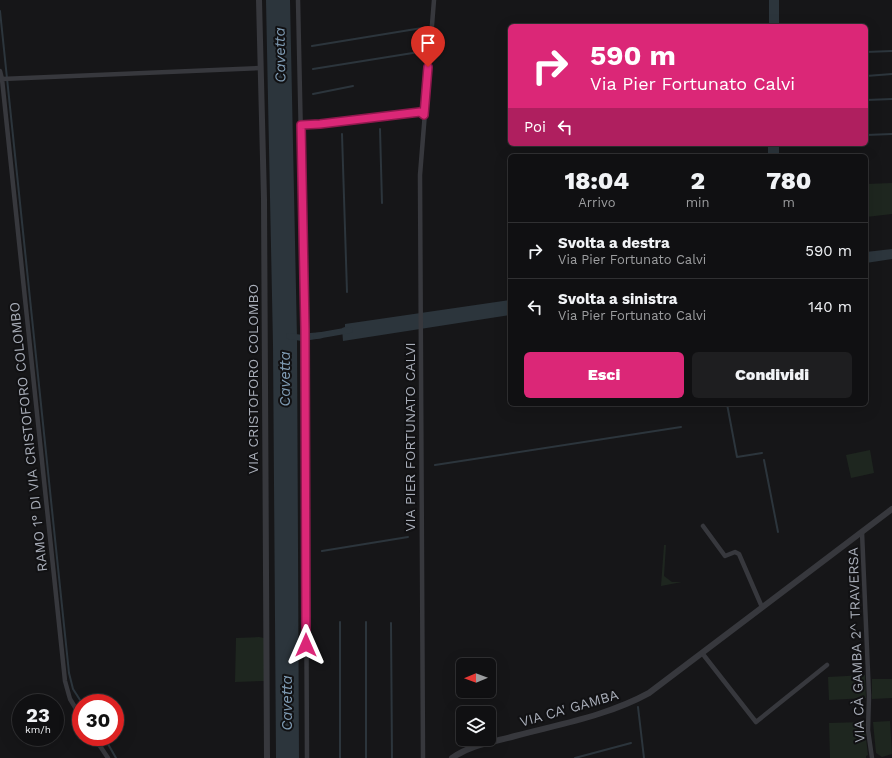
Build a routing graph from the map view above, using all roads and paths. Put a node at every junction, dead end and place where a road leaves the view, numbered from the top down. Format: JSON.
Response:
{"nodes":[{"id":1,"x":259,"y":0,"type":"edge"},
{"id":2,"x":298,"y":0,"type":"edge"},
{"id":3,"x":434,"y":0,"type":"edge"},
{"id":4,"x":260,"y":68,"type":"junction"},
{"id":5,"x":0,"y":71,"type":"edge"},
{"id":6,"x":6,"y":78,"type":"junction"},
{"id":7,"x":424,"y":115,"type":"junction"},
{"id":8,"x":301,"y":125,"type":"junction"},
{"id":9,"x":892,"y":509,"type":"edge"},
{"id":10,"x":703,"y":526,"type":"dead end"},
{"id":11,"x":862,"y":532,"type":"junction"},
{"id":12,"x":762,"y":607,"type":"junction"},
{"id":13,"x":702,"y":653,"type":"junction"},
{"id":14,"x":827,"y":665,"type":"dead end"},
{"id":15,"x":72,"y":702,"type":"edge"},
{"id":16,"x":100,"y":746,"type":"edge"},
{"id":17,"x":108,"y":758,"type":"edge"},
{"id":18,"x":267,"y":758,"type":"edge"},
{"id":19,"x":306,"y":758,"type":"edge"},
{"id":20,"x":423,"y":758,"type":"edge"},
{"id":21,"x":452,"y":758,"type":"edge"},
{"id":22,"x":872,"y":758,"type":"edge"}],
"edges":[{"from":1,"to":4,"type":"street","name":"VIA CRISTOFORO COLOMBO"},
{"from":2,"to":8,"type":"street"},
{"from":3,"to":7,"type":"street","name":"VIA PIER FORTUNATO CALVI"},
{"from":4,"to":6,"type":"street"},
{"from":4,"to":18,"type":"street","name":"VIA CRISTOFORO COLOMBO"},
{"from":5,"to":6,"type":"street","name":"RAMO 1° DI VIA CRISTOFORO COLOMBO"},
{"from":6,"to":15,"type":"street","name":"RAMO 1° DI VIA CRISTOFORO COLOMBO"},
{"from":7,"to":8,"type":"street"},
{"from":7,"to":20,"type":"street","name":"VIA PIER FORTUNATO CALVI"},
{"from":8,"to":19,"type":"street"},
{"from":9,"to":11,"type":"street","name":"VIA CA' GAMBA"},
{"from":10,"to":12,"type":"street"},
{"from":11,"to":12,"type":"street","name":"VIA CA' GAMBA"},
{"from":11,"to":22,"type":"street","name":"VIA CÀ GAMBA 2^ TRAVERSA"},
{"from":12,"to":13,"type":"street","name":"VIA CA' GAMBA"},
{"from":13,"to":14,"type":"street"},
{"from":13,"to":21,"type":"street","name":"VIA CA' GAMBA"},
{"from":16,"to":17,"type":"street"}]}
